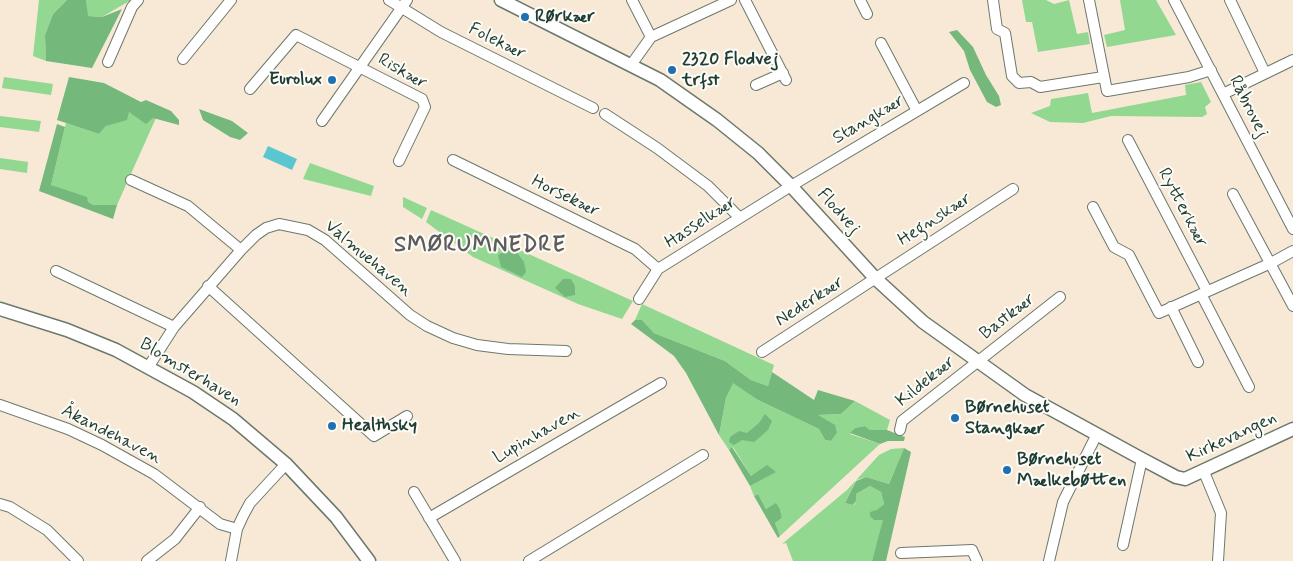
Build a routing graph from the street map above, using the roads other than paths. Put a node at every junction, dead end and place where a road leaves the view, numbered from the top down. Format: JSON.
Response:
{"nodes":[{"id":1,"x":138,"y":0,"type":"edge"},
{"id":2,"x":231,"y":0,"type":"edge"},
{"id":3,"x":389,"y":0,"type":"edge"},
{"id":4,"x":501,"y":0,"type":"edge"},
{"id":5,"x":632,"y":0,"type":"edge"},
{"id":6,"x":731,"y":0,"type":"edge"},
{"id":7,"x":744,"y":0,"type":"edge"},
{"id":8,"x":860,"y":0,"type":"edge"},
{"id":9,"x":993,"y":0,"type":"edge"},
{"id":10,"x":1089,"y":0,"type":"edge"},
{"id":11,"x":1174,"y":0,"type":"edge"},
{"id":12,"x":1230,"y":0,"type":"edge"},
{"id":13,"x":404,"y":4,"type":"edge"},
{"id":14,"x":867,"y":14,"type":"dead end"},
{"id":15,"x":651,"y":37,"type":"junction"},
{"id":16,"x":881,"y":43,"type":"dead end"},
{"id":17,"x":183,"y":59,"type":"dead end"},
{"id":18,"x":1293,"y":60,"type":"edge"},
{"id":19,"x":108,"y":62,"type":"dead end"},
{"id":20,"x":631,"y":65,"type":"junction"},
{"id":21,"x":360,"y":67,"type":"junction"},
{"id":22,"x":1210,"y":70,"type":"junction"},
{"id":23,"x":1265,"y":73,"type":"junction"},
{"id":24,"x":1103,"y":77,"type":"junction"},
{"id":25,"x":964,"y":83,"type":"dead end"},
{"id":26,"x":756,"y":85,"type":"dead end"},
{"id":27,"x":250,"y":89,"type":"dead end"},
{"id":28,"x":1223,"y":94,"type":"junction"},
{"id":29,"x":593,"y":108,"type":"dead end"},
{"id":30,"x":918,"y":111,"type":"junction"},
{"id":31,"x":604,"y":114,"type":"dead end"},
{"id":32,"x":322,"y":121,"type":"dead end"},
{"id":33,"x":1128,"y":140,"type":"dead end"},
{"id":34,"x":453,"y":160,"type":"dead end"},
{"id":35,"x":399,"y":161,"type":"dead end"},
{"id":36,"x":131,"y":180,"type":"dead end"},
{"id":37,"x":791,"y":186,"type":"junction"},
{"id":38,"x":1013,"y":189,"type":"dead end"},
{"id":39,"x":1233,"y":194,"type":"dead end"},
{"id":40,"x":1093,"y":207,"type":"dead end"},
{"id":41,"x":739,"y":217,"type":"junction"},
{"id":42,"x":1293,"y":229,"type":"edge"},
{"id":43,"x":241,"y":250,"type":"junction"},
{"id":44,"x":1293,"y":250,"type":"edge"},
{"id":45,"x":1271,"y":263,"type":"junction"},
{"id":46,"x":658,"y":269,"type":"junction"},
{"id":47,"x":56,"y":271,"type":"dead end"},
{"id":48,"x":875,"y":278,"type":"junction"},
{"id":49,"x":208,"y":286,"type":"junction"},
{"id":50,"x":1204,"y":292,"type":"junction"},
{"id":51,"x":1060,"y":297,"type":"dead end"},
{"id":52,"x":639,"y":299,"type":"dead end"},
{"id":53,"x":1293,"y":306,"type":"edge"},
{"id":54,"x":1171,"y":307,"type":"junction"},
{"id":55,"x":0,"y":309,"type":"edge"},
{"id":56,"x":174,"y":327,"type":"junction"},
{"id":57,"x":566,"y":351,"type":"dead end"},
{"id":58,"x":762,"y":352,"type":"dead end"},
{"id":59,"x":976,"y":362,"type":"junction"},
{"id":60,"x":1198,"y":362,"type":"dead end"},
{"id":61,"x":149,"y":366,"type":"junction"},
{"id":62,"x":660,"y":383,"type":"dead end"},
{"id":63,"x":1249,"y":387,"type":"dead end"},
{"id":64,"x":0,"y":405,"type":"edge"},
{"id":65,"x":408,"y":416,"type":"dead end"},
{"id":66,"x":1293,"y":429,"type":"edge"},
{"id":67,"x":900,"y":430,"type":"dead end"},
{"id":68,"x":1096,"y":434,"type":"junction"},
{"id":69,"x":703,"y":455,"type":"dead end"},
{"id":70,"x":1142,"y":459,"type":"junction"},
{"id":71,"x":286,"y":464,"type":"junction"},
{"id":72,"x":1204,"y":472,"type":"junction"},
{"id":73,"x":1185,"y":479,"type":"joint"},
{"id":74,"x":414,"y":492,"type":"dead end"},
{"id":75,"x":0,"y":504,"type":"edge"},
{"id":76,"x":200,"y":507,"type":"junction"},
{"id":77,"x":429,"y":518,"type":"junction"},
{"id":78,"x":237,"y":529,"type":"junction"},
{"id":79,"x":1123,"y":545,"type":"dead end"},
{"id":80,"x":901,"y":553,"type":"dead end"},
{"id":81,"x":451,"y":560,"type":"edge"},
{"id":82,"x":78,"y":561,"type":"edge"},
{"id":83,"x":147,"y":561,"type":"edge"},
{"id":84,"x":231,"y":561,"type":"edge"},
{"id":85,"x":369,"y":561,"type":"edge"},
{"id":86,"x":529,"y":561,"type":"edge"},
{"id":87,"x":977,"y":561,"type":"edge"},
{"id":88,"x":1049,"y":561,"type":"edge"},
{"id":89,"x":1218,"y":561,"type":"edge"}],
"edges":[{"from":1,"to":19,"type":"street"},
{"from":2,"to":17,"type":"street"},
{"from":3,"to":13,"type":"street","name":"Folekær"},
{"from":4,"to":20,"type":"street","name":"Flodvej"},
{"from":5,"to":15,"type":"street"},
{"from":6,"to":15,"type":"street"},
{"from":7,"to":26,"type":"street"},
{"from":8,"to":14,"type":"street"},
{"from":9,"to":24,"type":"street"},
{"from":10,"to":24,"type":"street"},
{"from":11,"to":22,"type":"street","name":"Råbrovej"},
{"from":12,"to":23,"type":"street"},
{"from":13,"to":21,"type":"street","name":"Riskær"},
{"from":13,"to":29,"type":"street","name":"Folekær"},
{"from":15,"to":20,"type":"street"},
{"from":16,"to":30,"type":"street"},
{"from":18,"to":23,"type":"street"},
{"from":20,"to":37,"type":"street","name":"Flodvej"},
{"from":21,"to":27,"type":"street","name":"Riskær"},
{"from":21,"to":32,"type":"street","name":"Riskær"},
{"from":21,"to":35,"type":"street","name":"Riskær"},
{"from":22,"to":24,"type":"street"},
{"from":22,"to":28,"type":"street","name":"Råbrovej"},
{"from":23,"to":28,"type":"street"},
{"from":25,"to":30,"type":"street","name":"Stangkær"},
{"from":28,"to":42,"type":"street","name":"Råbrovej"},
{"from":30,"to":37,"type":"street","name":"Stangkær"},
{"from":31,"to":41,"type":"street"},
{"from":33,"to":50,"type":"street","name":"Rytterkær"},
{"from":34,"to":46,"type":"street","name":"Horsekær"},
{"from":36,"to":43,"type":"street"},
{"from":37,"to":41,"type":"street","name":"Hasselkær"},
{"from":37,"to":48,"type":"street","name":"Flodvej"},
{"from":38,"to":48,"type":"street","name":"Hegnskær"},
{"from":39,"to":45,"type":"street"},
{"from":40,"to":54,"type":"street"},
{"from":41,"to":46,"type":"street","name":"Hasselkær"},
{"from":43,"to":49,"type":"street","name":"Valmuehaven"},
{"from":43,"to":57,"type":"street","name":"Valmuehaven"},
{"from":44,"to":45,"type":"street"},
{"from":45,"to":50,"type":"street"},
{"from":45,"to":53,"type":"street"},
{"from":46,"to":52,"type":"street","name":"Hasselkær"},
{"from":47,"to":56,"type":"street"},
{"from":48,"to":58,"type":"street","name":"Nederkær"},
{"from":48,"to":59,"type":"street","name":"Flodvej"},
{"from":49,"to":56,"type":"street","name":"Valmuehaven"},
{"from":49,"to":65,"type":"street"},
{"from":50,"to":54,"type":"street"},
{"from":50,"to":63,"type":"street","name":"Rytterkær"},
{"from":51,"to":59,"type":"street","name":"Bastkær"},
{"from":54,"to":60,"type":"street"},
{"from":55,"to":61,"type":"street","name":"Blomsterhaven"},
{"from":56,"to":61,"type":"street","name":"Valmuehaven"},
{"from":59,"to":67,"type":"street","name":"Kildekær"},
{"from":59,"to":68,"type":"street","name":"Flodvej"},
{"from":61,"to":71,"type":"street","name":"Blomsterhaven"},
{"from":62,"to":77,"type":"street","name":"Lupinhaven"},
{"from":64,"to":76,"type":"street","name":"Åkandehaven"},
{"from":66,"to":72,"type":"street","name":"Kirkevangen"},
{"from":68,"to":70,"type":"street","name":"Flodvej"},
{"from":68,"to":88,"type":"street"},
{"from":69,"to":86,"type":"street"},
{"from":70,"to":73,"type":"street","name":"Flodvej"},
{"from":70,"to":79,"type":"street"},
{"from":71,"to":78,"type":"street"},
{"from":71,"to":85,"type":"street","name":"Blomsterhaven"},
{"from":72,"to":73,"type":"street","name":"Kirkevangen"},
{"from":72,"to":89,"type":"street"},
{"from":74,"to":77,"type":"street"},
{"from":75,"to":82,"type":"street"},
{"from":76,"to":78,"type":"street","name":"Åkandehaven"},
{"from":76,"to":83,"type":"street"},
{"from":77,"to":81,"type":"street"},
{"from":78,"to":84,"type":"street"},
{"from":80,"to":87,"type":"street"}]}
